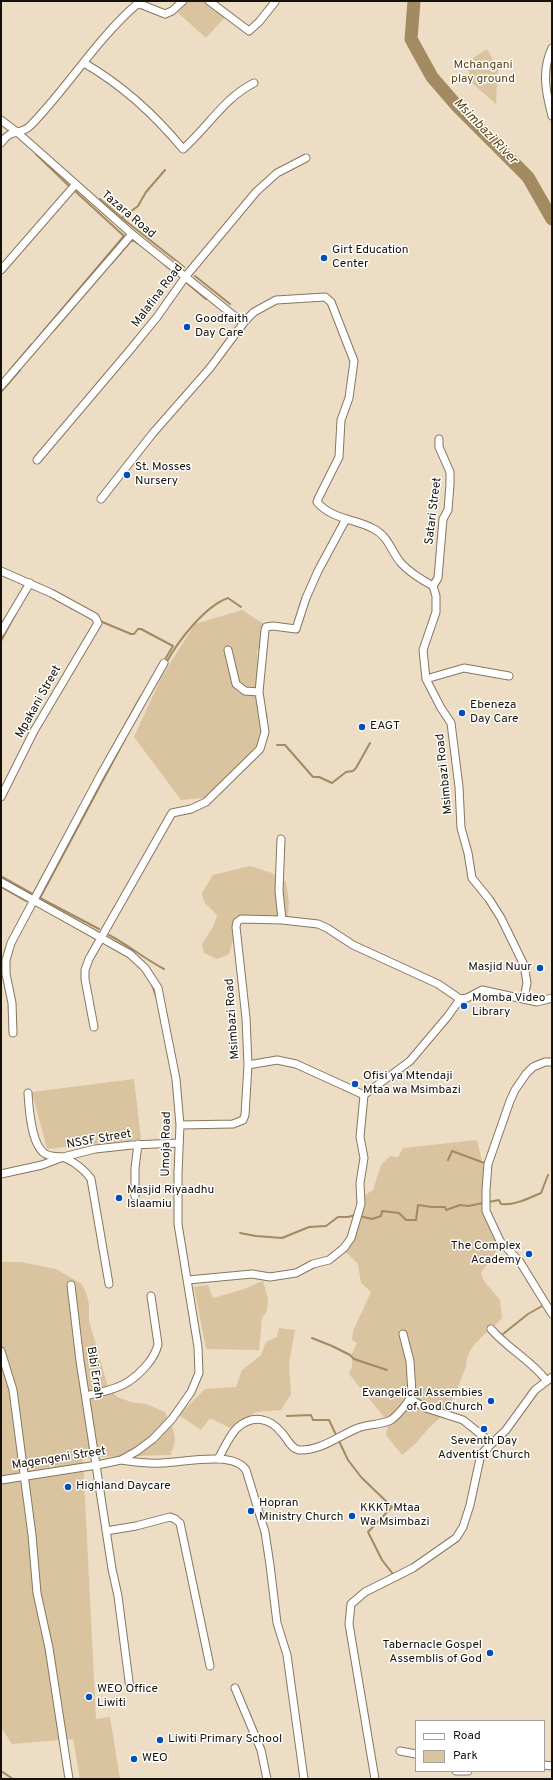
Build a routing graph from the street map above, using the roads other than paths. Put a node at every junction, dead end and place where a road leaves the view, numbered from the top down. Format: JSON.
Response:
{"nodes":[{"id":1,"x":183,"y":1,"type":"edge"},
{"id":2,"x":208,"y":1,"type":"edge"},
{"id":3,"x":275,"y":2,"type":"dead end"},
{"id":4,"x":552,"y":48,"type":"edge"},
{"id":5,"x":84,"y":63,"type":"junction"},
{"id":6,"x":254,"y":82,"type":"dead end"},
{"id":7,"x":552,"y":116,"type":"edge"},
{"id":8,"x":1,"y":120,"type":"edge"},
{"id":9,"x":17,"y":132,"type":"junction"},
{"id":10,"x":1,"y":143,"type":"edge"},
{"id":11,"x":306,"y":158,"type":"dead end"},
{"id":12,"x":76,"y":185,"type":"junction"},
{"id":13,"x":132,"y":234,"type":"junction"},
{"id":14,"x":1,"y":270,"type":"edge"},
{"id":15,"x":186,"y":276,"type":"junction"},
{"id":16,"x":245,"y":321,"type":"junction"},
{"id":17,"x":1,"y":386,"type":"edge"},
{"id":18,"x":439,"y":439,"type":"dead end"},
{"id":19,"x":38,"y":460,"type":"dead end"},
{"id":20,"x":101,"y":499,"type":"dead end"},
{"id":21,"x":346,"y":520,"type":"junction"},
{"id":22,"x":1,"y":571,"type":"edge"},
{"id":23,"x":30,"y":583,"type":"junction"},
{"id":24,"x":433,"y":586,"type":"junction"},
{"id":25,"x":1,"y":632,"type":"edge"},
{"id":26,"x":228,"y":650,"type":"dead end"},
{"id":27,"x":164,"y":663,"type":"dead end"},
{"id":28,"x":509,"y":676,"type":"dead end"},
{"id":29,"x":426,"y":679,"type":"junction"},
{"id":30,"x":259,"y":692,"type":"junction"},
{"id":31,"x":1,"y":797,"type":"edge"},
{"id":32,"x":280,"y":839,"type":"dead end"},
{"id":33,"x":1,"y":882,"type":"edge"},
{"id":34,"x":34,"y":900,"type":"junction"},
{"id":35,"x":282,"y":920,"type":"junction"},
{"id":36,"x":102,"y":937,"type":"junction"},
{"id":37,"x":524,"y":998,"type":"junction"},
{"id":38,"x":552,"y":998,"type":"edge"},
{"id":39,"x":460,"y":999,"type":"junction"},
{"id":40,"x":94,"y":1027,"type":"dead end"},
{"id":41,"x":13,"y":1033,"type":"dead end"},
{"id":42,"x":552,"y":1062,"type":"edge"},
{"id":43,"x":248,"y":1064,"type":"junction"},
{"id":44,"x":28,"y":1094,"type":"dead end"},
{"id":45,"x":364,"y":1095,"type":"junction"},
{"id":46,"x":180,"y":1125,"type":"junction"},
{"id":47,"x":180,"y":1143,"type":"junction"},
{"id":48,"x":138,"y":1144,"type":"junction"},
{"id":49,"x":63,"y":1157,"type":"junction"},
{"id":50,"x":1,"y":1174,"type":"edge"},
{"id":51,"x":136,"y":1196,"type":"dead end"},
{"id":52,"x":188,"y":1280,"type":"junction"},
{"id":53,"x":109,"y":1284,"type":"dead end"},
{"id":54,"x":71,"y":1285,"type":"dead end"},
{"id":55,"x":151,"y":1296,"type":"dead end"},
{"id":56,"x":552,"y":1314,"type":"edge"},
{"id":57,"x":491,"y":1329,"type":"dead end"},
{"id":58,"x":403,"y":1334,"type":"dead end"},
{"id":59,"x":1,"y":1351,"type":"edge"},
{"id":60,"x":549,"y":1379,"type":"edge"},
{"id":61,"x":86,"y":1396,"type":"junction"},
{"id":62,"x":410,"y":1399,"type":"junction"},
{"id":63,"x":488,"y":1448,"type":"junction"},
{"id":64,"x":218,"y":1459,"type":"junction"},
{"id":65,"x":121,"y":1460,"type":"junction"},
{"id":66,"x":97,"y":1465,"type":"junction"},
{"id":67,"x":24,"y":1477,"type":"junction"},
{"id":68,"x":1,"y":1480,"type":"edge"},
{"id":69,"x":106,"y":1531,"type":"junction"},
{"id":70,"x":210,"y":1666,"type":"dead end"},
{"id":71,"x":235,"y":1688,"type":"dead end"},
{"id":72,"x":130,"y":1689,"type":"dead end"},
{"id":73,"x":400,"y":1751,"type":"dead end"},
{"id":74,"x":415,"y":1754,"type":"edge"},
{"id":75,"x":70,"y":1779,"type":"edge"},
{"id":76,"x":267,"y":1779,"type":"edge"},
{"id":77,"x":304,"y":1779,"type":"edge"},
{"id":78,"x":375,"y":1779,"type":"edge"}],
"edges":[{"from":1,"to":5,"type":"street"},
{"from":2,"to":3,"type":"street"},
{"from":4,"to":7,"type":"street"},
{"from":5,"to":6,"type":"street"},
{"from":5,"to":9,"type":"street"},
{"from":8,"to":9,"type":"street","name":"Tazara Road"},
{"from":9,"to":10,"type":"street"},
{"from":9,"to":12,"type":"street","name":"Tazara Road"},
{"from":11,"to":15,"type":"street","name":"Malafina Road"},
{"from":12,"to":13,"type":"street","name":"Tazara Road"},
{"from":12,"to":14,"type":"street"},
{"from":13,"to":15,"type":"street","name":"Tazara Road"},
{"from":13,"to":17,"type":"street"},
{"from":15,"to":16,"type":"street","name":"Tazara Road"},
{"from":15,"to":19,"type":"street","name":"Malafina Road"},
{"from":16,"to":20,"type":"street"},
{"from":16,"to":21,"type":"street"},
{"from":18,"to":24,"type":"street","name":"Satari Street"},
{"from":21,"to":24,"type":"street"},
{"from":21,"to":30,"type":"street"},
{"from":22,"to":23,"type":"street"},
{"from":23,"to":25,"type":"street"},
{"from":23,"to":31,"type":"street","name":"Mpakani Street"},
{"from":24,"to":29,"type":"street","name":"Msimbazi Road"},
{"from":26,"to":30,"type":"street"},
{"from":27,"to":34,"type":"street"},
{"from":28,"to":29,"type":"street"},
{"from":29,"to":37,"type":"street","name":"Msimbazi Road"},
{"from":30,"to":36,"type":"street"},
{"from":32,"to":35,"type":"street"},
{"from":33,"to":34,"type":"street","name":"Umoja Road"},
{"from":34,"to":36,"type":"street","name":"Umoja Road"},
{"from":34,"to":41,"type":"street"},
{"from":35,"to":39,"type":"street","name":"Msimbazi Road"},
{"from":35,"to":43,"type":"street","name":"Msimbazi Road"},
{"from":36,"to":40,"type":"street"},
{"from":36,"to":46,"type":"street","name":"Umoja Road"},
{"from":37,"to":38,"type":"street"},
{"from":37,"to":39,"type":"street"},
{"from":39,"to":45,"type":"street"},
{"from":42,"to":56,"type":"street"},
{"from":43,"to":45,"type":"street"},
{"from":43,"to":46,"type":"street","name":"Msimbazi Road"},
{"from":44,"to":49,"type":"street"},
{"from":45,"to":52,"type":"street"},
{"from":46,"to":47,"type":"street","name":"Umoja Road"},
{"from":47,"to":48,"type":"street","name":"NSSF Street"},
{"from":47,"to":52,"type":"street","name":"Umoja Road"},
{"from":48,"to":49,"type":"street","name":"NSSF Street"},
{"from":48,"to":51,"type":"street"},
{"from":49,"to":50,"type":"street","name":"NSSF Street"},
{"from":49,"to":53,"type":"street"},
{"from":52,"to":65,"type":"street","name":"Umoja Road"},
{"from":54,"to":61,"type":"street","name":"Bibi Errah"},
{"from":55,"to":61,"type":"street"},
{"from":57,"to":60,"type":"street"},
{"from":58,"to":62,"type":"street"},
{"from":59,"to":67,"type":"street"},
{"from":60,"to":63,"type":"street"},
{"from":61,"to":66,"type":"street","name":"Bibi Errah"},
{"from":62,"to":63,"type":"street"},
{"from":62,"to":64,"type":"street"},
{"from":63,"to":78,"type":"street"},
{"from":64,"to":65,"type":"street"},
{"from":64,"to":77,"type":"street"},
{"from":65,"to":66,"type":"street","name":"Magengeni Street"},
{"from":66,"to":67,"type":"street","name":"Magengeni Street"},
{"from":66,"to":69,"type":"street","name":"Bibi Errah"},
{"from":67,"to":68,"type":"street","name":"Magengeni Street"},
{"from":67,"to":75,"type":"street"},
{"from":69,"to":70,"type":"street"},
{"from":69,"to":72,"type":"street","name":"Bibi Errah"},
{"from":71,"to":76,"type":"street"},
{"from":73,"to":74,"type":"street"}]}
